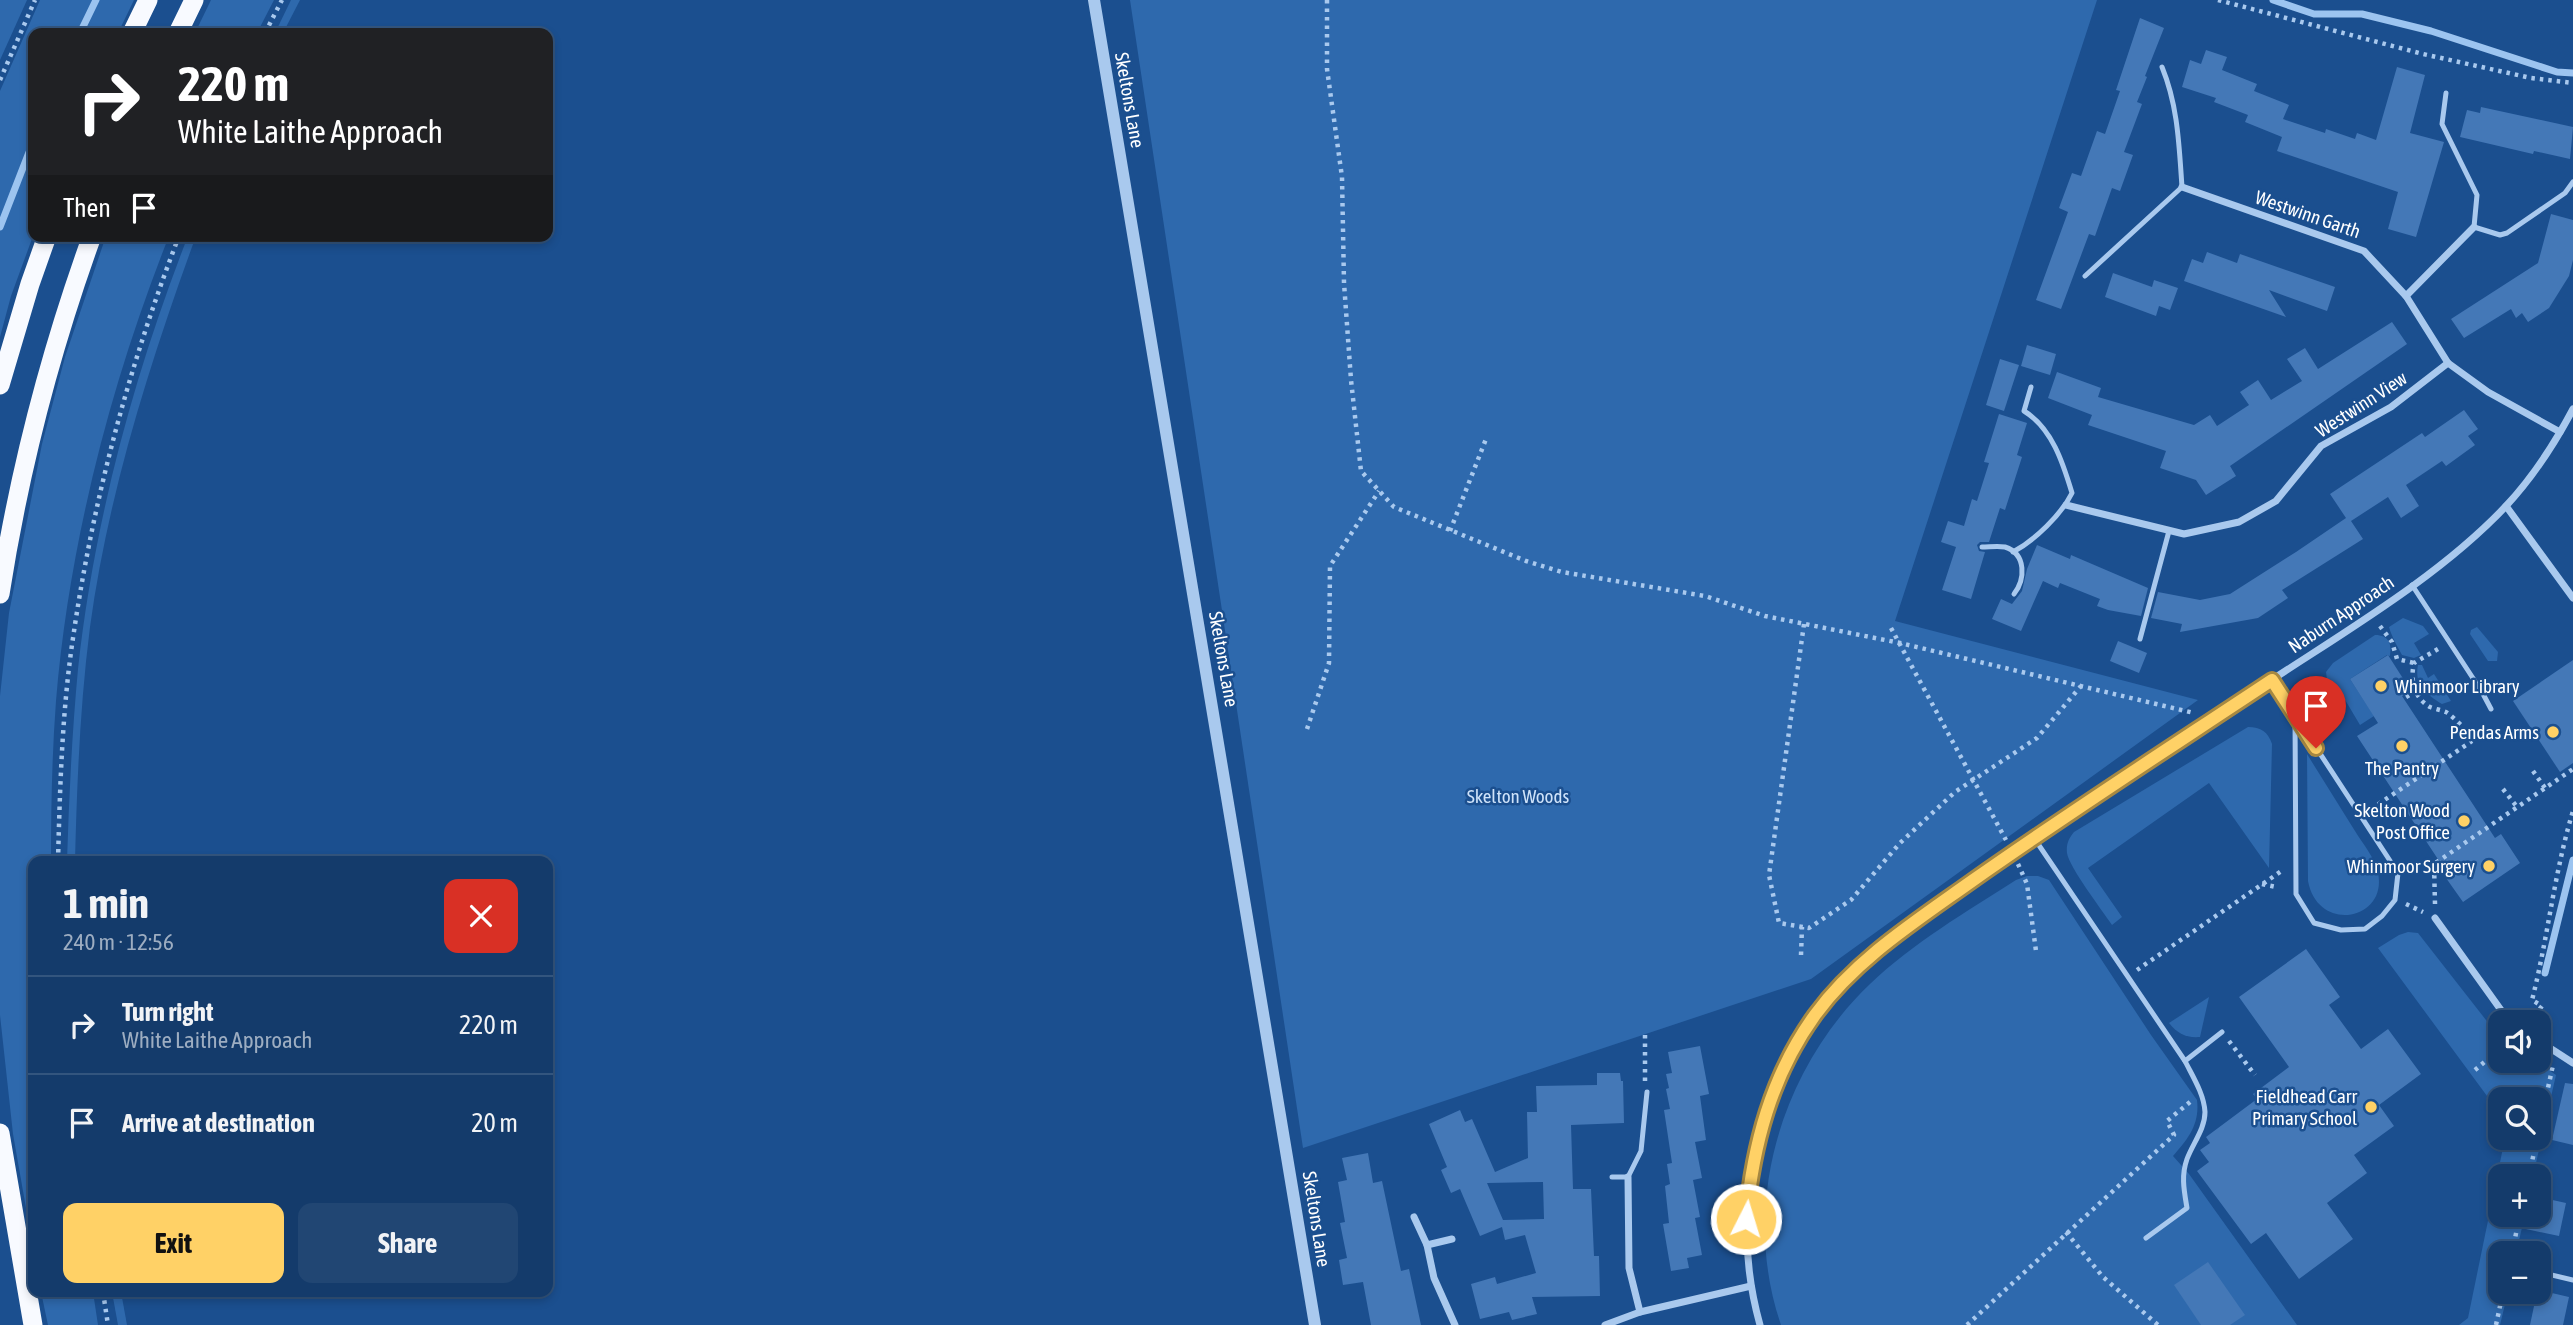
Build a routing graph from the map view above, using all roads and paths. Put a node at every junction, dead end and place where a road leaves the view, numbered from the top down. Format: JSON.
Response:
{"nodes":[{"id":1,"x":35,"y":0,"type":"edge"},
{"id":2,"x":148,"y":0,"type":"edge"},
{"id":3,"x":194,"y":0,"type":"edge"},
{"id":4,"x":282,"y":0,"type":"edge"},
{"id":5,"x":1094,"y":0,"type":"edge"},
{"id":6,"x":1327,"y":0,"type":"edge"},
{"id":7,"x":2218,"y":0,"type":"edge"},
{"id":8,"x":134,"y":28,"type":"edge"},
{"id":9,"x":180,"y":28,"type":"edge"},
{"id":10,"x":268,"y":28,"type":"edge"},
{"id":11,"x":2162,"y":67,"type":"dead end"},
{"id":12,"x":0,"y":80,"type":"edge"},
{"id":13,"x":2573,"y":83,"type":"edge"},
{"id":14,"x":2446,"y":93,"type":"dead end"},
{"id":15,"x":2573,"y":183,"type":"edge"},
{"id":16,"x":2182,"y":187,"type":"junction"},
{"id":17,"x":2474,"y":227,"type":"junction"},
{"id":18,"x":45,"y":242,"type":"edge"},
{"id":19,"x":90,"y":242,"type":"edge"},
{"id":20,"x":177,"y":242,"type":"edge"},
{"id":21,"x":2085,"y":276,"type":"dead end"},
{"id":22,"x":2406,"y":296,"type":"junction"},
{"id":23,"x":2448,"y":362,"type":"junction"},
{"id":24,"x":0,"y":385,"type":"edge"},
{"id":25,"x":2031,"y":387,"type":"dead end"},
{"id":26,"x":2573,"y":409,"type":"edge"},
{"id":27,"x":2560,"y":432,"type":"junction"},
{"id":28,"x":1486,"y":439,"type":"dead end"},
{"id":29,"x":1379,"y":491,"type":"junction"},
{"id":30,"x":2066,"y":505,"type":"junction"},
{"id":31,"x":2506,"y":506,"type":"junction"},
{"id":32,"x":1450,"y":531,"type":"junction"},
{"id":33,"x":2169,"y":531,"type":"junction"},
{"id":34,"x":1982,"y":547,"type":"dead end"},
{"id":35,"x":2013,"y":552,"type":"junction"},
{"id":36,"x":2412,"y":585,"type":"junction"},
{"id":37,"x":0,"y":594,"type":"edge"},
{"id":38,"x":2014,"y":594,"type":"dead end"},
{"id":39,"x":2573,"y":598,"type":"edge"},
{"id":40,"x":2373,"y":612,"type":"junction"},
{"id":41,"x":1804,"y":624,"type":"junction"},
{"id":42,"x":1891,"y":628,"type":"dead end"},
{"id":43,"x":2140,"y":639,"type":"dead end"},
{"id":44,"x":2449,"y":642,"type":"junction"},
{"id":45,"x":1900,"y":643,"type":"junction"},
{"id":46,"x":2414,"y":663,"type":"junction"},
{"id":47,"x":2272,"y":680,"type":"junction"},
{"id":48,"x":2081,"y":686,"type":"junction"},
{"id":49,"x":2416,"y":691,"type":"junction"},
{"id":50,"x":2406,"y":697,"type":"dead end"},
{"id":51,"x":2491,"y":709,"type":"dead end"},
{"id":52,"x":2295,"y":716,"type":"junction"},
{"id":53,"x":2463,"y":727,"type":"dead end"},
{"id":54,"x":1307,"y":729,"type":"dead end"},
{"id":55,"x":2190,"y":735,"type":"junction"},
{"id":56,"x":2472,"y":741,"type":"dead end"},
{"id":57,"x":2573,"y":769,"type":"edge"},
{"id":58,"x":2533,"y":771,"type":"dead end"},
{"id":59,"x":1973,"y":780,"type":"junction"},
{"id":60,"x":2545,"y":788,"type":"junction"},
{"id":61,"x":2503,"y":789,"type":"dead end"},
{"id":62,"x":2517,"y":807,"type":"junction"},
{"id":63,"x":2573,"y":811,"type":"edge"},
{"id":64,"x":2361,"y":814,"type":"junction"},
{"id":65,"x":2034,"y":838,"type":"junction"},
{"id":66,"x":2012,"y":853,"type":"junction"},
{"id":67,"x":58,"y":856,"type":"edge"},
{"id":68,"x":2295,"y":861,"type":"junction"},
{"id":69,"x":2262,"y":884,"type":"junction"},
{"id":70,"x":2276,"y":887,"type":"dead end"},
{"id":71,"x":2395,"y":900,"type":"junction"},
{"id":72,"x":2435,"y":918,"type":"junction"},
{"id":73,"x":1802,"y":927,"type":"junction"},
{"id":74,"x":2036,"y":951,"type":"dead end"},
{"id":75,"x":1801,"y":955,"type":"dead end"},
{"id":76,"x":2128,"y":976,"type":"junction"},
{"id":77,"x":2501,"y":1010,"type":"edge"},
{"id":78,"x":2539,"y":1010,"type":"edge"},
{"id":79,"x":2222,"y":1032,"type":"joint"},
{"id":80,"x":1645,"y":1034,"type":"dead end"},
{"id":81,"x":2551,"y":1049,"type":"edge"},
{"id":82,"x":2556,"y":1053,"type":"junction"},
{"id":83,"x":2488,"y":1059,"type":"edge"},
{"id":84,"x":2185,"y":1061,"type":"junction"},
{"id":85,"x":2573,"y":1063,"type":"edge"},
{"id":86,"x":2475,"y":1070,"type":"dead end"},
{"id":87,"x":2255,"y":1075,"type":"dead end"},
{"id":88,"x":2548,"y":1087,"type":"edge"},
{"id":89,"x":1647,"y":1092,"type":"joint"},
{"id":90,"x":2201,"y":1093,"type":"junction"},
{"id":91,"x":0,"y":1133,"type":"edge"},
{"id":92,"x":1612,"y":1177,"type":"dead end"},
{"id":93,"x":1628,"y":1177,"type":"junction"},
{"id":94,"x":1414,"y":1217,"type":"dead end"},
{"id":95,"x":2066,"y":1232,"type":"junction"},
{"id":96,"x":2146,"y":1238,"type":"dead end"},
{"id":97,"x":1452,"y":1239,"type":"dead end"},
{"id":98,"x":1427,"y":1245,"type":"junction"},
{"id":99,"x":2551,"y":1275,"type":"edge"},
{"id":100,"x":2573,"y":1280,"type":"edge"},
{"id":101,"x":1751,"y":1286,"type":"junction"},
{"id":102,"x":28,"y":1296,"type":"edge"},
{"id":103,"x":28,"y":1297,"type":"edge"},
{"id":104,"x":104,"y":1297,"type":"edge"},
{"id":105,"x":2500,"y":1304,"type":"edge"},
{"id":106,"x":1640,"y":1312,"type":"junction"},
{"id":107,"x":33,"y":1325,"type":"edge"},
{"id":108,"x":108,"y":1325,"type":"edge"},
{"id":109,"x":1315,"y":1325,"type":"edge"},
{"id":110,"x":1455,"y":1325,"type":"edge"},
{"id":111,"x":1605,"y":1325,"type":"edge"},
{"id":112,"x":1760,"y":1325,"type":"edge"},
{"id":113,"x":1967,"y":1325,"type":"edge"},
{"id":114,"x":2158,"y":1325,"type":"edge"},
{"id":115,"x":2496,"y":1325,"type":"edge"}],
"edges":[{"from":1,"to":12,"type":"path"},
{"from":2,"to":8,"type":"highway"},
{"from":3,"to":9,"type":"highway"},
{"from":4,"to":10,"type":"path"},
{"from":5,"to":109,"type":"street","name":"Skeltons Lane"},
{"from":6,"to":29,"type":"path"},
{"from":7,"to":13,"type":"path"},
{"from":11,"to":16,"type":"lane"},
{"from":14,"to":17,"type":"lane"},
{"from":15,"to":17,"type":"lane"},
{"from":16,"to":21,"type":"lane"},
{"from":16,"to":22,"type":"street","name":"Westwinn Garth"},
{"from":17,"to":22,"type":"street"},
{"from":18,"to":24,"type":"highway"},
{"from":19,"to":37,"type":"highway"},
{"from":20,"to":67,"type":"path"},
{"from":22,"to":23,"type":"street","name":"Westwinn Garth"},
{"from":23,"to":27,"type":"street","name":"Westwinn Garth"},
{"from":23,"to":33,"type":"street","name":"Westwinn View"},
{"from":25,"to":30,"type":"lane"},
{"from":26,"to":27,"type":"street","name":"Naburn Approach"},
{"from":27,"to":31,"type":"street","name":"Naburn Approach"},
{"from":28,"to":32,"type":"path"},
{"from":29,"to":32,"type":"path"},
{"from":29,"to":54,"type":"path"},
{"from":30,"to":33,"type":"street","name":"Westwinn View"},
{"from":30,"to":35,"type":"lane"},
{"from":31,"to":36,"type":"street","name":"Naburn Approach"},
{"from":31,"to":39,"type":"street"},
{"from":32,"to":41,"type":"path"},
{"from":33,"to":43,"type":"lane"},
{"from":34,"to":35,"type":"lane"},
{"from":35,"to":38,"type":"lane"},
{"from":36,"to":40,"type":"street","name":"Naburn Approach"},
{"from":36,"to":44,"type":"lane"},
{"from":40,"to":46,"type":"path"},
{"from":40,"to":47,"type":"street","name":"Naburn Approach"},
{"from":41,"to":45,"type":"path"},
{"from":41,"to":73,"type":"path"},
{"from":42,"to":45,"type":"path"},
{"from":44,"to":46,"type":"path"},
{"from":44,"to":51,"type":"lane"},
{"from":45,"to":48,"type":"path"},
{"from":45,"to":59,"type":"path"},
{"from":46,"to":49,"type":"path"},
{"from":47,"to":52,"type":"lane"},
{"from":47,"to":55,"type":"street","name":"Naburn Approach"},
{"from":48,"to":55,"type":"path"},
{"from":48,"to":59,"type":"path"},
{"from":49,"to":50,"type":"path"},
{"from":49,"to":53,"type":"path"},
{"from":52,"to":64,"type":"lane"},
{"from":52,"to":68,"type":"lane"},
{"from":55,"to":65,"type":"street","name":"Naburn Approach"},
{"from":56,"to":64,"type":"path"},
{"from":57,"to":60,"type":"path"},
{"from":58,"to":60,"type":"path"},
{"from":59,"to":66,"type":"path"},
{"from":59,"to":73,"type":"path"},
{"from":60,"to":62,"type":"path"},
{"from":61,"to":62,"type":"path"},
{"from":62,"to":72,"type":"path"},
{"from":63,"to":78,"type":"path"},
{"from":64,"to":71,"type":"lane"},
{"from":65,"to":66,"type":"street","name":"Naburn Approach"},
{"from":65,"to":76,"type":"lane"},
{"from":66,"to":74,"type":"path"},
{"from":66,"to":101,"type":"street","name":"Naburn Approach"},
{"from":68,"to":69,"type":"path"},
{"from":68,"to":71,"type":"lane"},
{"from":69,"to":70,"type":"path"},
{"from":69,"to":76,"type":"path"},
{"from":71,"to":72,"type":"path"},
{"from":72,"to":77,"type":"street"},
{"from":73,"to":75,"type":"path"},
{"from":76,"to":84,"type":"lane"},
{"from":79,"to":84,"type":"lane"},
{"from":79,"to":87,"type":"path"},
{"from":80,"to":89,"type":"path"},
{"from":81,"to":82,"type":"street"},
{"from":82,"to":85,"type":"street"},
{"from":82,"to":88,"type":"path"},
{"from":83,"to":86,"type":"path"},
{"from":84,"to":90,"type":"lane"},
{"from":89,"to":93,"type":"lane"},
{"from":90,"to":95,"type":"path"},
{"from":90,"to":96,"type":"lane"},
{"from":91,"to":102,"type":"highway"},
{"from":92,"to":93,"type":"lane"},
{"from":93,"to":106,"type":"street"},
{"from":94,"to":98,"type":"street"},
{"from":95,"to":113,"type":"path"},
{"from":95,"to":114,"type":"path"},
{"from":97,"to":98,"type":"street"},
{"from":98,"to":110,"type":"street"},
{"from":99,"to":100,"type":"lane"},
{"from":101,"to":106,"type":"street"},
{"from":101,"to":112,"type":"street","name":"Naburn Approach"},
{"from":103,"to":107,"type":"highway"},
{"from":104,"to":108,"type":"path"},
{"from":105,"to":115,"type":"path"},
{"from":106,"to":111,"type":"street"}]}
